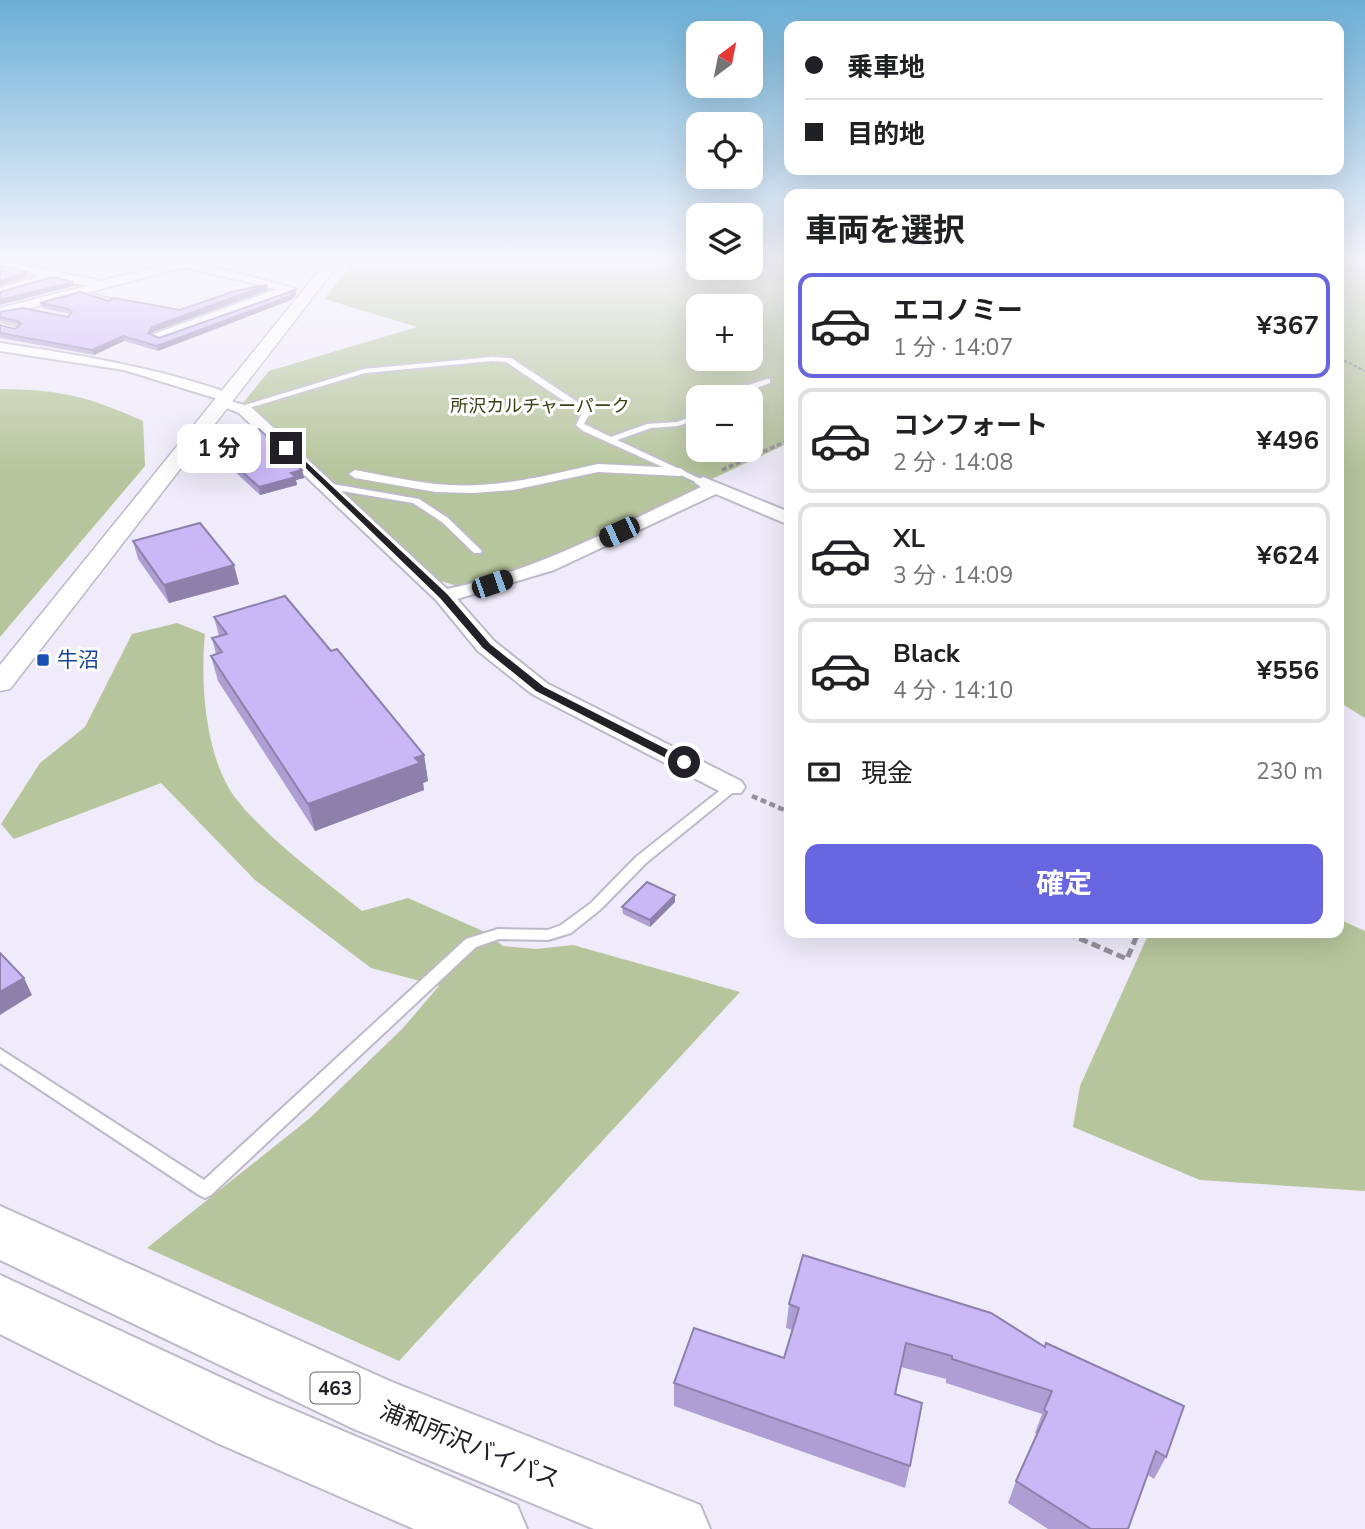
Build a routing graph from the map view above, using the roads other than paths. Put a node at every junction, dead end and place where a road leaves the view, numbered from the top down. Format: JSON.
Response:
{"nodes":[{"id":1,"x":185,"y":328,"type":"edge"},
{"id":2,"x":276,"y":328,"type":"edge"},
{"id":3,"x":159,"y":337,"type":"edge"},
{"id":4,"x":0,"y":347,"type":"edge"},
{"id":5,"x":767,"y":381,"type":"dead end"},
{"id":6,"x":756,"y":385,"type":"edge"},
{"id":7,"x":229,"y":403,"type":"junction"},
{"id":8,"x":686,"y":421,"type":"edge"},
{"id":9,"x":610,"y":440,"type":"junction"},
{"id":10,"x":680,"y":472,"type":"junction"},
{"id":11,"x":355,"y":474,"type":"dead end"},
{"id":12,"x":708,"y":484,"type":"junction"},
{"id":13,"x":327,"y":486,"type":"junction"},
{"id":14,"x":784,"y":517,"type":"edge"},
{"id":15,"x":477,"y":551,"type":"dead end"},
{"id":16,"x":443,"y":596,"type":"junction"},
{"id":17,"x":0,"y":682,"type":"edge"},
{"id":18,"x":732,"y":787,"type":"joint"},
{"id":19,"x":0,"y":1055,"type":"edge"},
{"id":20,"x":0,"y":1232,"type":"edge"},
{"id":21,"x":0,"y":1303,"type":"edge"},
{"id":22,"x":493,"y":1529,"type":"edge"},
{"id":23,"x":676,"y":1529,"type":"edge"}],
"edges":[{"from":1,"to":3,"type":"street"},
{"from":2,"to":7,"type":"street"},
{"from":4,"to":7,"type":"street"},
{"from":5,"to":6,"type":"lane"},
{"from":7,"to":9,"type":"lane"},
{"from":7,"to":13,"type":"street"},
{"from":7,"to":17,"type":"street"},
{"from":8,"to":9,"type":"lane"},
{"from":9,"to":10,"type":"lane"},
{"from":10,"to":11,"type":"street"},
{"from":10,"to":12,"type":"lane"},
{"from":12,"to":14,"type":"street"},
{"from":12,"to":16,"type":"street"},
{"from":13,"to":15,"type":"lane"},
{"from":13,"to":16,"type":"street"},
{"from":16,"to":18,"type":"street"},
{"from":18,"to":19,"type":"lane"},
{"from":20,"to":23,"type":"highway","name":"浦和所沢バイパス","number":"463"},
{"from":21,"to":22,"type":"highway"}]}
